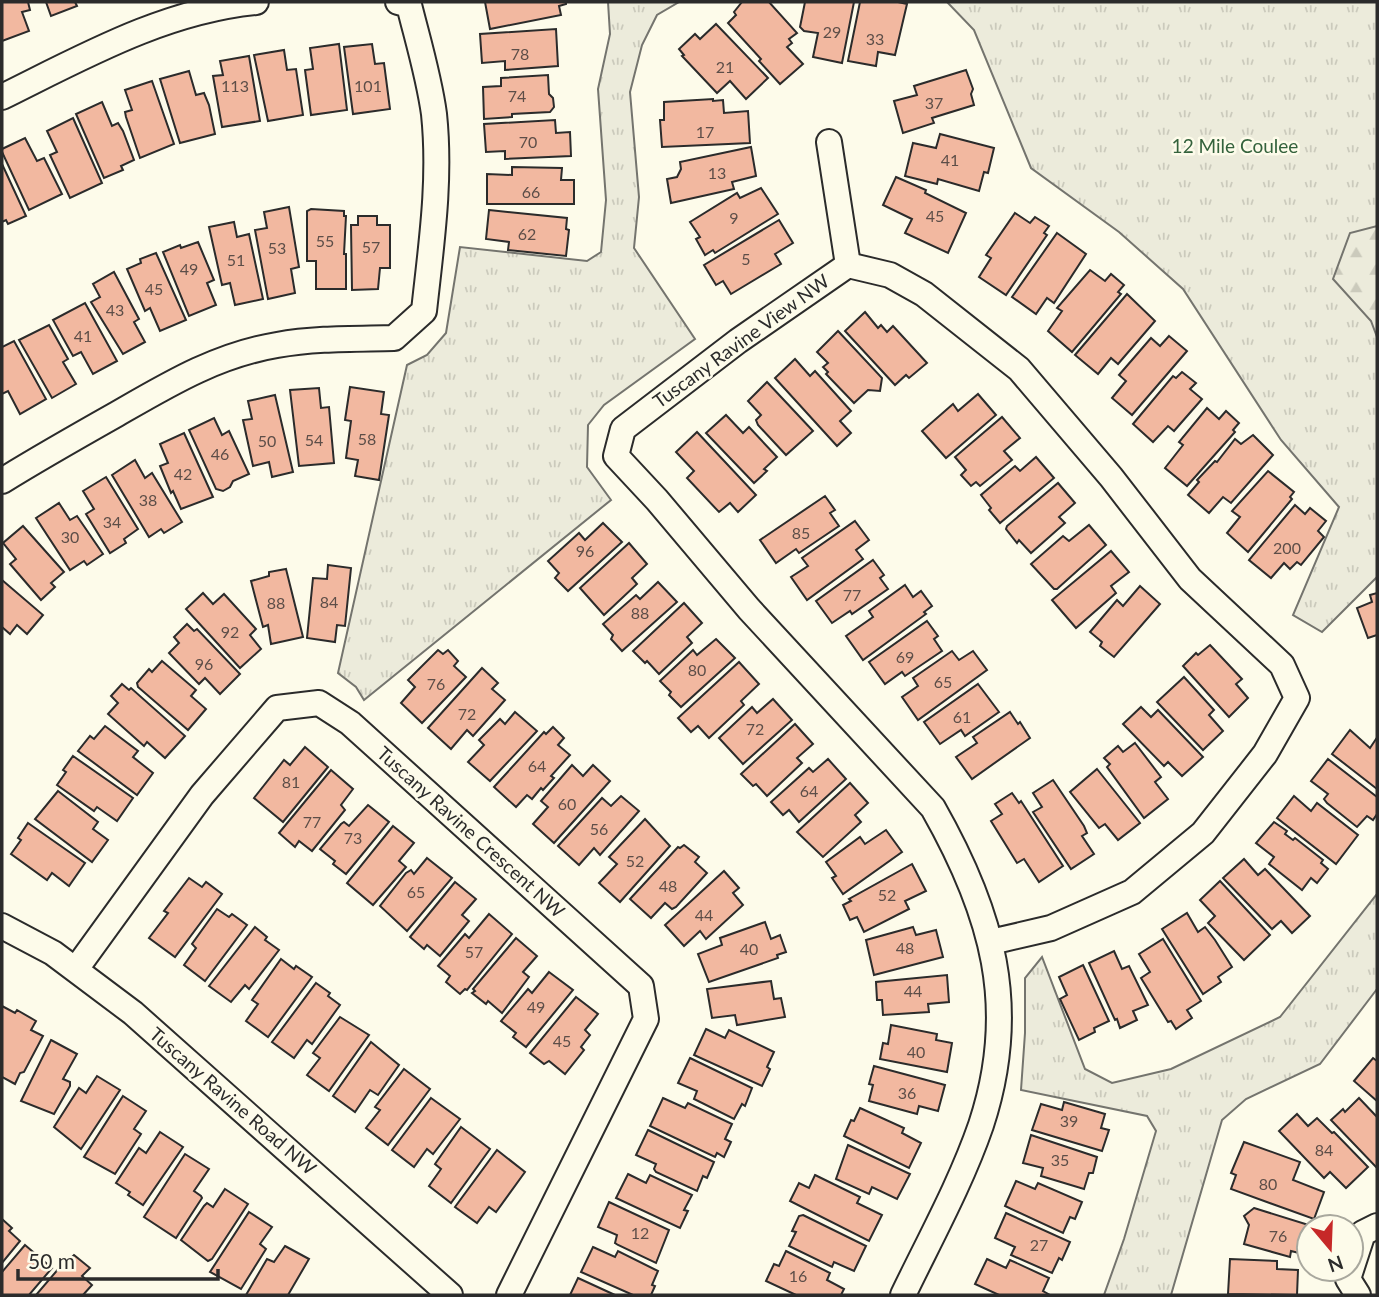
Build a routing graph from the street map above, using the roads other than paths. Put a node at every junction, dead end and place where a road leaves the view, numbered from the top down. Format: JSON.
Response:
{"nodes":[{"id":1,"x":256,"y":2,"type":"edge"},
{"id":2,"x":398,"y":2,"type":"edge"},
{"id":3,"x":2,"y":97,"type":"edge"},
{"id":4,"x":830,"y":142,"type":"dead end"},
{"id":5,"x":848,"y":265,"type":"junction"},
{"id":6,"x":2,"y":481,"type":"edge"},
{"id":7,"x":2,"y":926,"type":"edge"},
{"id":8,"x":992,"y":942,"type":"junction"},
{"id":9,"x":76,"y":969,"type":"junction"},
{"id":10,"x":1377,"y":1226,"type":"edge"},
{"id":11,"x":450,"y":1295,"type":"edge"},
{"id":12,"x":509,"y":1295,"type":"edge"},
{"id":13,"x":904,"y":1295,"type":"edge"},
{"id":14,"x":1358,"y":1295,"type":"edge"}],
"edges":[{"from":1,"to":3,"type":"street"},
{"from":2,"to":6,"type":"street"},
{"from":4,"to":5,"type":"street"},
{"from":5,"to":8,"type":"street","name":"Tuscany Ravine View NW"},
{"from":5,"to":8,"type":"street","name":"Tuscany Ravine View NW"},
{"from":7,"to":9,"type":"street","name":"Tuscany Ravine Road NW"},
{"from":8,"to":13,"type":"street","name":"Tuscany Ravine View NW"},
{"from":9,"to":11,"type":"street","name":"Tuscany Ravine Road NW"},
{"from":9,"to":12,"type":"street","name":"Tuscany Ravine Crescent NW"},
{"from":10,"to":14,"type":"street"}]}
